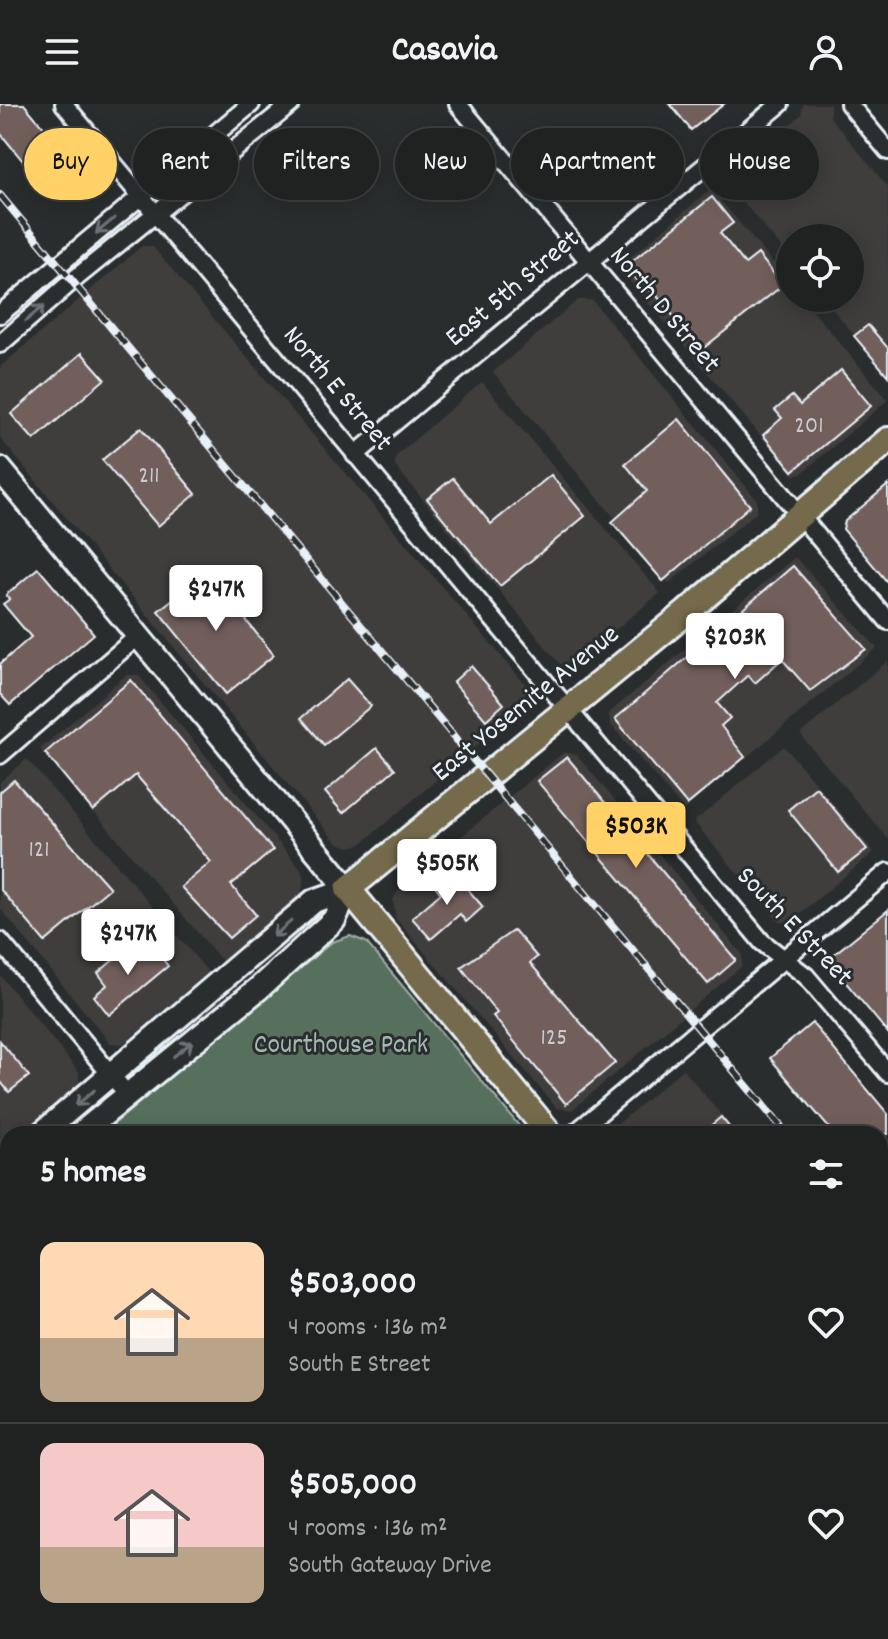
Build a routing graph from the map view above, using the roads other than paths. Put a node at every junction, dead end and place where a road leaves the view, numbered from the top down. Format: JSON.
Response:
{"nodes":[{"id":1,"x":64,"y":104,"type":"edge"},
{"id":2,"x":251,"y":104,"type":"edge"},
{"id":3,"x":291,"y":104,"type":"edge"},
{"id":4,"x":458,"y":104,"type":"edge"},
{"id":5,"x":780,"y":104,"type":"edge"},
{"id":6,"x":849,"y":104,"type":"edge"},
{"id":7,"x":222,"y":128,"type":"edge"},
{"id":8,"x":888,"y":151,"type":"edge"},
{"id":9,"x":133,"y":186,"type":"edge"},
{"id":10,"x":136,"y":200,"type":"edge"},
{"id":11,"x":144,"y":200,"type":"edge"},
{"id":12,"x":156,"y":214,"type":"junction"},
{"id":13,"x":589,"y":262,"type":"junction"},
{"id":14,"x":0,"y":314,"type":"edge"},
{"id":15,"x":0,"y":344,"type":"edge"},
{"id":16,"x":888,"y":440,"type":"edge"},
{"id":17,"x":355,"y":455,"type":"junction"},
{"id":18,"x":0,"y":469,"type":"edge"},
{"id":19,"x":798,"y":514,"type":"junction"},
{"id":20,"x":888,"y":621,"type":"edge"},
{"id":21,"x":137,"y":637,"type":"junction"},
{"id":22,"x":566,"y":710,"type":"junction"},
{"id":23,"x":0,"y":755,"type":"edge"},
{"id":24,"x":888,"y":872,"type":"edge"},
{"id":25,"x":348,"y":889,"type":"junction"},
{"id":26,"x":0,"y":941,"type":"edge"},
{"id":27,"x":784,"y":960,"type":"junction"},
{"id":28,"x":888,"y":1073,"type":"edge"},
{"id":29,"x":111,"y":1075,"type":"junction"},
{"id":30,"x":127,"y":1094,"type":"junction"},
{"id":31,"x":50,"y":1126,"type":"edge"},
{"id":32,"x":89,"y":1126,"type":"edge"},
{"id":33,"x":543,"y":1126,"type":"edge"},
{"id":34,"x":584,"y":1126,"type":"edge"}],
"edges":[{"from":1,"to":9,"type":"street","name":"North E Street"},
{"from":2,"to":7,"type":"street"},
{"from":3,"to":12,"type":"street"},
{"from":4,"to":13,"type":"street","name":"North D Street"},
{"from":5,"to":13,"type":"street","name":"East 5th Street"},
{"from":6,"to":8,"type":"street"},
{"from":10,"to":14,"type":"street","one_way":true},
{"from":11,"to":12,"type":"street","name":"North E Street"},
{"from":15,"to":12,"type":"street","one_way":true},
{"from":12,"to":17,"type":"street","name":"North E Street"},
{"from":13,"to":17,"type":"street","name":"East 5th Street"},
{"from":13,"to":19,"type":"street","name":"North D Street"},
{"from":16,"to":19,"type":"main road","name":"East Yosemite Avenue"},
{"from":17,"to":22,"type":"street","name":"North E Street"},
{"from":18,"to":21,"type":"main road"},
{"from":19,"to":20,"type":"street","name":"North D Street"},
{"from":19,"to":22,"type":"main road","name":"East Yosemite Avenue"},
{"from":21,"to":23,"type":"street"},
{"from":21,"to":25,"type":"main road"},
{"from":22,"to":25,"type":"main road","name":"East Yosemite Avenue"},
{"from":22,"to":27,"type":"street","name":"South E Street"},
{"from":24,"to":27,"type":"street"},
{"from":25,"to":29,"type":"main road","one_way":true},
{"from":30,"to":25,"type":"main road","one_way":true},
{"from":25,"to":33,"type":"main road"},
{"from":26,"to":29,"type":"street"},
{"from":27,"to":28,"type":"street","name":"South E Street"},
{"from":27,"to":34,"type":"street"},
{"from":29,"to":30,"type":"street"},
{"from":29,"to":31,"type":"main road","one_way":true},
{"from":30,"to":32,"type":"main road"}]}
